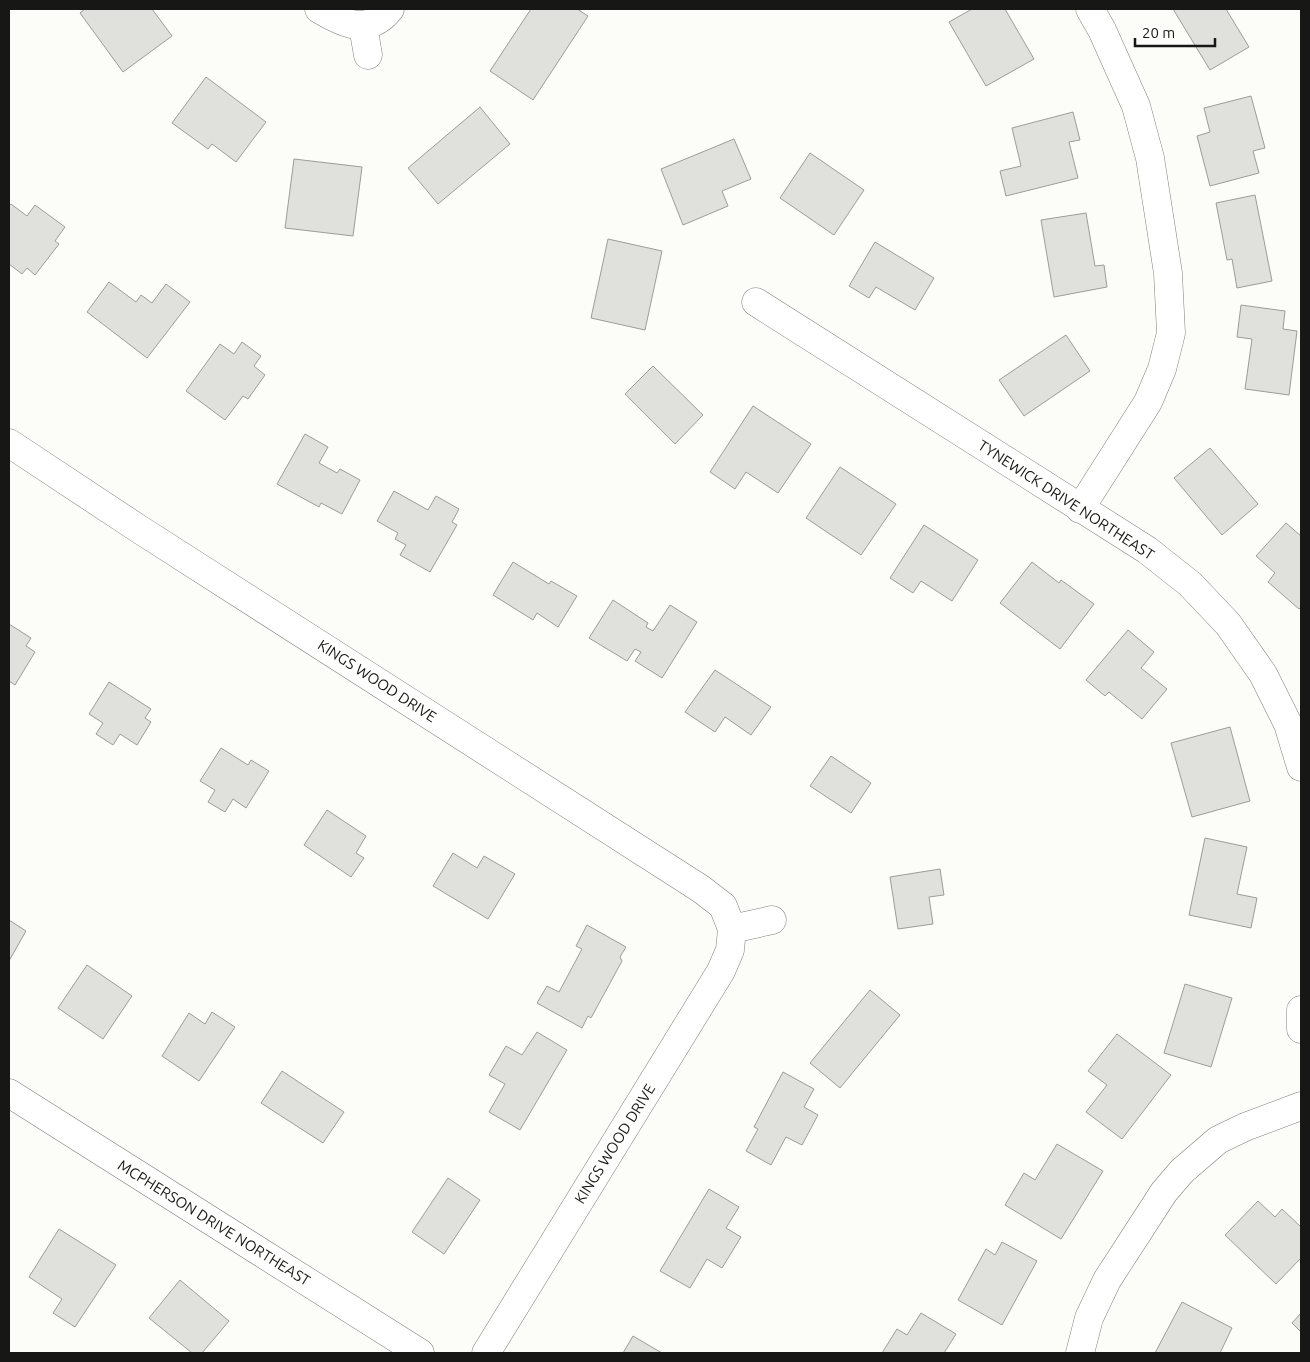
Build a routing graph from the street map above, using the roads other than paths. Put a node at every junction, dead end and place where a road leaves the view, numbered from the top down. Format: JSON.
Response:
{"nodes":[{"id":1,"x":319,"y":9,"type":"edge"},
{"id":2,"x":390,"y":9,"type":"edge"},
{"id":3,"x":1090,"y":9,"type":"edge"},
{"id":4,"x":363,"y":26,"type":"junction"},
{"id":5,"x":368,"y":55,"type":"dead end"},
{"id":6,"x":756,"y":302,"type":"dead end"},
{"id":7,"x":9,"y":443,"type":"edge"},
{"id":8,"x":1080,"y":509,"type":"junction"},
{"id":9,"x":1301,"y":767,"type":"edge"},
{"id":10,"x":772,"y":920,"type":"dead end"},
{"id":11,"x":732,"y":929,"type":"junction"},
{"id":12,"x":1301,"y":1010,"type":"edge"},
{"id":13,"x":1301,"y":1029,"type":"edge"},
{"id":14,"x":9,"y":1093,"type":"edge"},
{"id":15,"x":1301,"y":1106,"type":"edge"},
{"id":16,"x":420,"y":1353,"type":"edge"},
{"id":17,"x":486,"y":1353,"type":"edge"},
{"id":18,"x":1080,"y":1353,"type":"edge"}],
"edges":[{"from":1,"to":4,"type":"street"},
{"from":2,"to":4,"type":"street"},
{"from":3,"to":8,"type":"street"},
{"from":4,"to":5,"type":"street"},
{"from":6,"to":8,"type":"street","name":"TYNEWICK DRIVE NORTHEAST"},
{"from":7,"to":11,"type":"street","name":"KINGS WOOD DRIVE"},
{"from":8,"to":9,"type":"street","name":"TYNEWICK DRIVE NORTHEAST"},
{"from":10,"to":11,"type":"street"},
{"from":11,"to":17,"type":"street","name":"KINGS WOOD DRIVE"},
{"from":12,"to":13,"type":"street"},
{"from":14,"to":16,"type":"street","name":"MCPHERSON DRIVE NORTHEAST"},
{"from":15,"to":18,"type":"street"}]}
